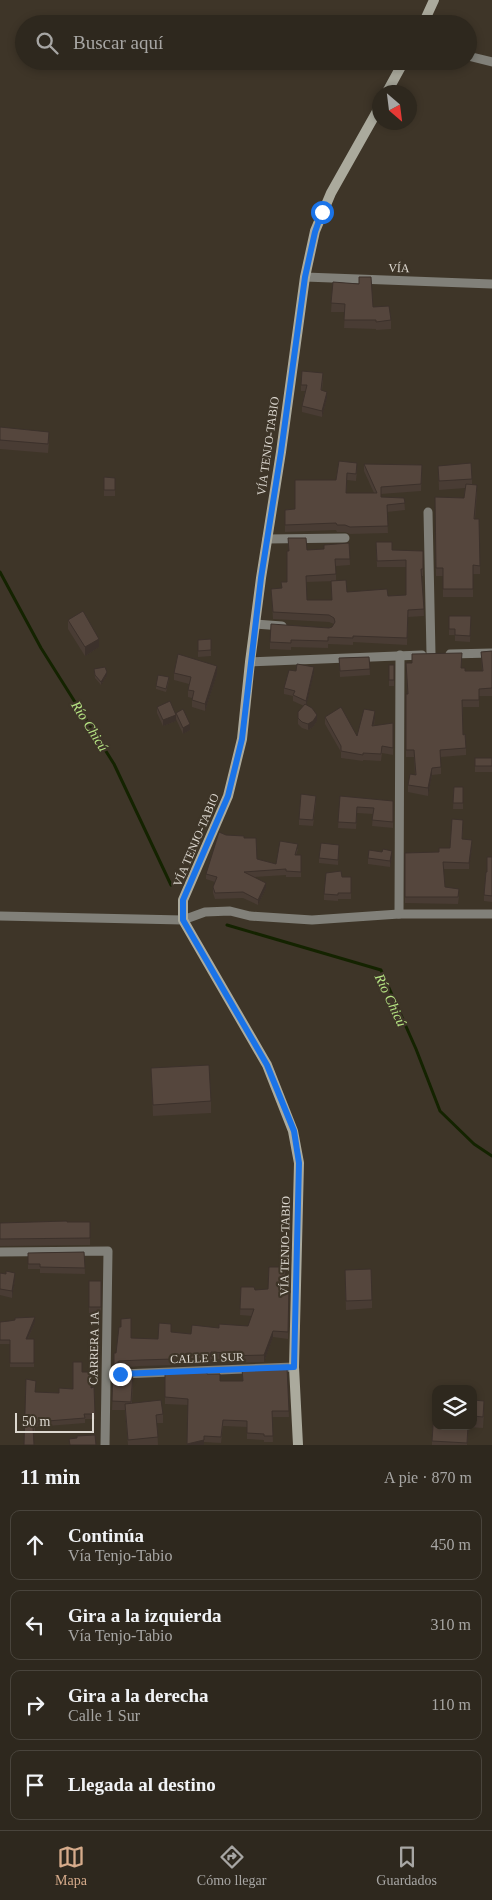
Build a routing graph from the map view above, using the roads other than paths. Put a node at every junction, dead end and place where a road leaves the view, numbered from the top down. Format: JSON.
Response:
{"nodes":[{"id":1,"x":434,"y":0,"type":"edge"},
{"id":2,"x":427,"y":15,"type":"edge"},
{"id":3,"x":477,"y":58,"type":"edge"},
{"id":4,"x":492,"y":62,"type":"edge"},
{"id":5,"x":399,"y":70,"type":"edge"},
{"id":6,"x":391,"y":85,"type":"edge"},
{"id":7,"x":372,"y":120,"type":"edge"},
{"id":8,"x":305,"y":277,"type":"junction"},
{"id":9,"x":492,"y":284,"type":"edge"},
{"id":10,"x":428,"y":512,"type":"dead end"},
{"id":11,"x":345,"y":538,"type":"dead end"},
{"id":12,"x":267,"y":539,"type":"junction"},
{"id":13,"x":255,"y":624,"type":"junction"},
{"id":14,"x":292,"y":626,"type":"edge"},
{"id":15,"x":431,"y":654,"type":"junction"},
{"id":16,"x":492,"y":654,"type":"edge"},
{"id":17,"x":400,"y":655,"type":"junction"},
{"id":18,"x":250,"y":662,"type":"junction"},
{"id":19,"x":399,"y":914,"type":"junction"},
{"id":20,"x":492,"y":914,"type":"edge"},
{"id":21,"x":0,"y":916,"type":"edge"},
{"id":22,"x":183,"y":920,"type":"junction"},
{"id":23,"x":0,"y":1252,"type":"edge"},
{"id":24,"x":294,"y":1367,"type":"junction"},
{"id":25,"x":120,"y":1374,"type":"edge"},
{"id":26,"x":105,"y":1445,"type":"edge"},
{"id":27,"x":298,"y":1445,"type":"edge"}],
"edges":[{"from":1,"to":2,"type":"main road"},
{"from":3,"to":4,"type":"street"},
{"from":5,"to":6,"type":"main road"},
{"from":7,"to":8,"type":"main road","name":"VÍA TENJO-TABIO"},
{"from":8,"to":9,"type":"street","name":"VÍA"},
{"from":8,"to":12,"type":"main road","name":"VÍA TENJO-TABIO"},
{"from":10,"to":15,"type":"street"},
{"from":11,"to":12,"type":"street"},
{"from":12,"to":13,"type":"main road","name":"VÍA TENJO-TABIO"},
{"from":13,"to":14,"type":"street"},
{"from":13,"to":18,"type":"main road","name":"VÍA TENJO-TABIO"},
{"from":15,"to":16,"type":"street"},
{"from":15,"to":17,"type":"street"},
{"from":17,"to":18,"type":"street"},
{"from":17,"to":19,"type":"street"},
{"from":18,"to":22,"type":"main road","name":"VÍA TENJO-TABIO"},
{"from":19,"to":20,"type":"street"},
{"from":19,"to":22,"type":"street"},
{"from":21,"to":22,"type":"street"},
{"from":22,"to":24,"type":"main road","name":"VÍA TENJO-TABIO"},
{"from":23,"to":26,"type":"street","name":"CARRERA 1A"},
{"from":24,"to":25,"type":"street","name":"CALLE 1 SUR"},
{"from":24,"to":27,"type":"main road","name":"VÍA TENJO-TABIO"}]}
